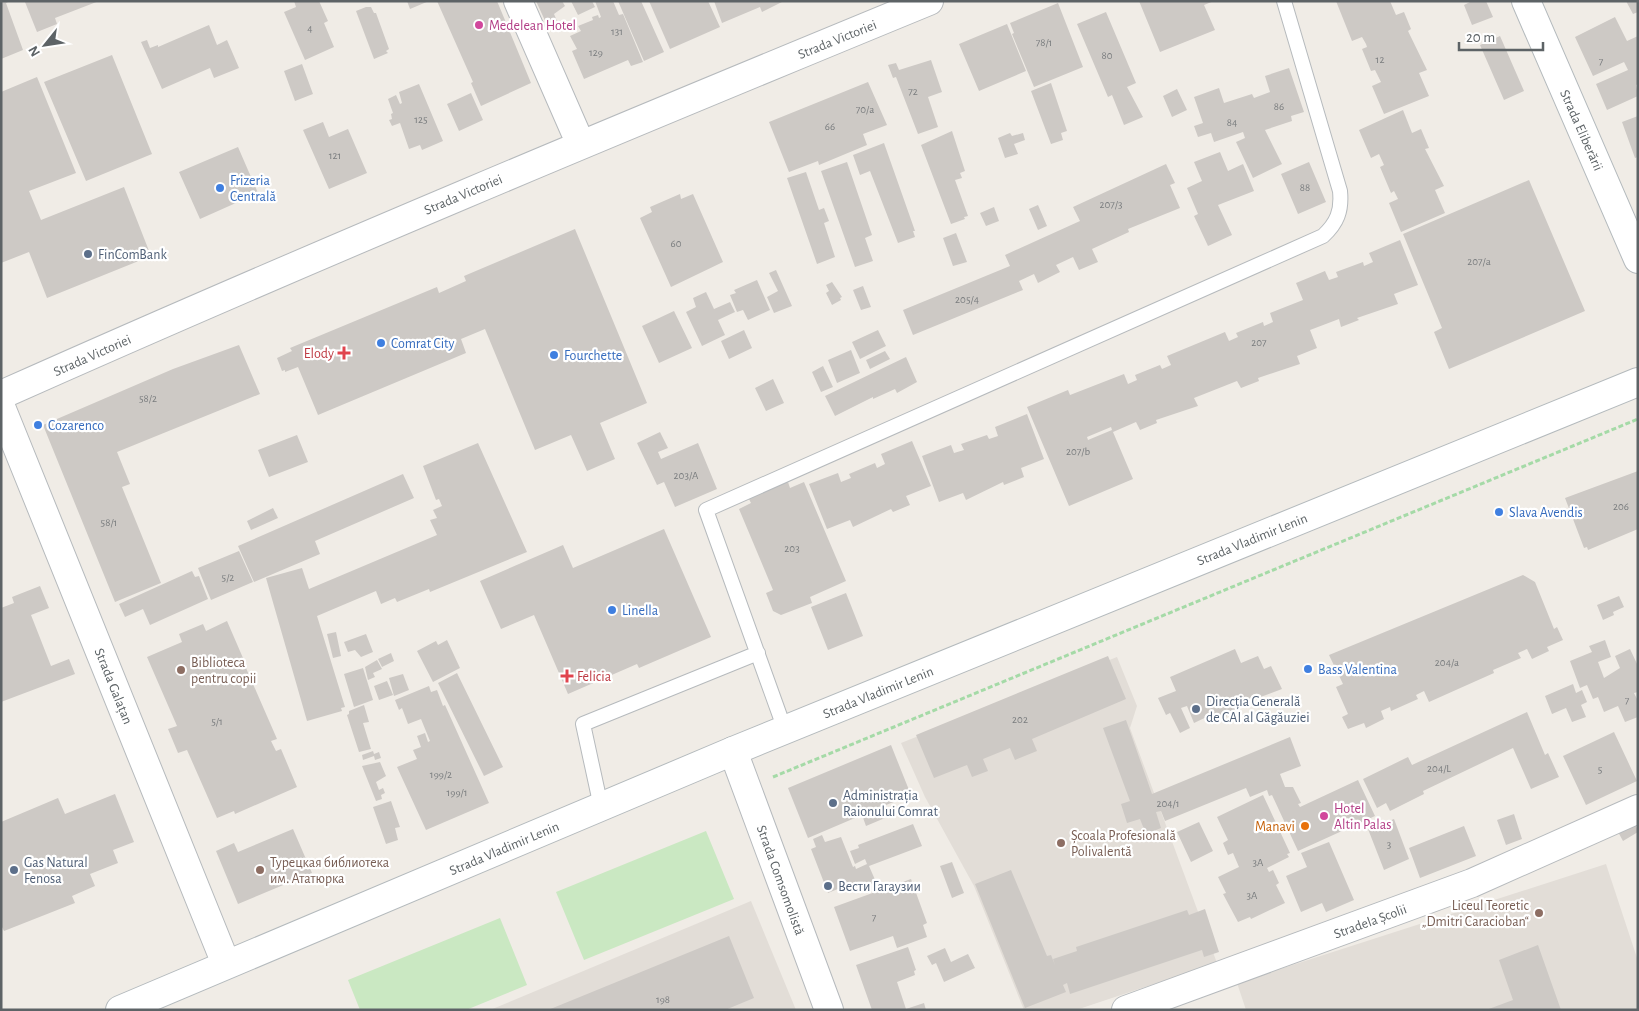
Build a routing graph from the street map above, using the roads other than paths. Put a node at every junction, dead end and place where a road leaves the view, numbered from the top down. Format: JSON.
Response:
{"nodes":[{"id":1,"x":518,"y":1,"type":"edge"},
{"id":2,"x":929,"y":1,"type":"edge"},
{"id":3,"x":1284,"y":1,"type":"edge"},
{"id":4,"x":1526,"y":1,"type":"edge"},
{"id":5,"x":581,"y":145,"type":"junction"},
{"id":6,"x":1638,"y":259,"type":"edge"},
{"id":7,"x":1638,"y":382,"type":"edge"},
{"id":8,"x":1,"y":395,"type":"edge"},
{"id":9,"x":1,"y":407,"type":"edge"},
{"id":10,"x":758,"y":653,"type":"junction"},
{"id":11,"x":785,"y":730,"type":"junction"},
{"id":12,"x":733,"y":751,"type":"junction"},
{"id":13,"x":601,"y":807,"type":"junction"},
{"id":14,"x":1638,"y":809,"type":"edge"},
{"id":15,"x":226,"y":964,"type":"junction"},
{"id":16,"x":120,"y":1010,"type":"edge"},
{"id":17,"x":829,"y":1010,"type":"edge"},
{"id":18,"x":1126,"y":1010,"type":"edge"}],
"edges":[{"from":1,"to":5,"type":"street"},
{"from":2,"to":5,"type":"street","name":"Strada Victoriei"},
{"from":3,"to":10,"type":"lane"},
{"from":4,"to":6,"type":"street","name":"Strada Eliberării"},
{"from":5,"to":8,"type":"street","name":"Strada Victoriei"},
{"from":7,"to":11,"type":"street","name":"Strada Vladimir Lenin"},
{"from":9,"to":15,"type":"street","name":"Strada Galațan"},
{"from":10,"to":11,"type":"lane"},
{"from":10,"to":13,"type":"lane"},
{"from":11,"to":12,"type":"street","name":"Strada Vladimir Lenin"},
{"from":12,"to":13,"type":"street","name":"Strada Vladimir Lenin"},
{"from":12,"to":17,"type":"street","name":"Strada Comsomolistă"},
{"from":13,"to":15,"type":"street","name":"Strada Vladimir Lenin"},
{"from":14,"to":18,"type":"street","name":"Stradela Școlii"},
{"from":15,"to":16,"type":"street","name":"Strada Vladimir Lenin"}]}
